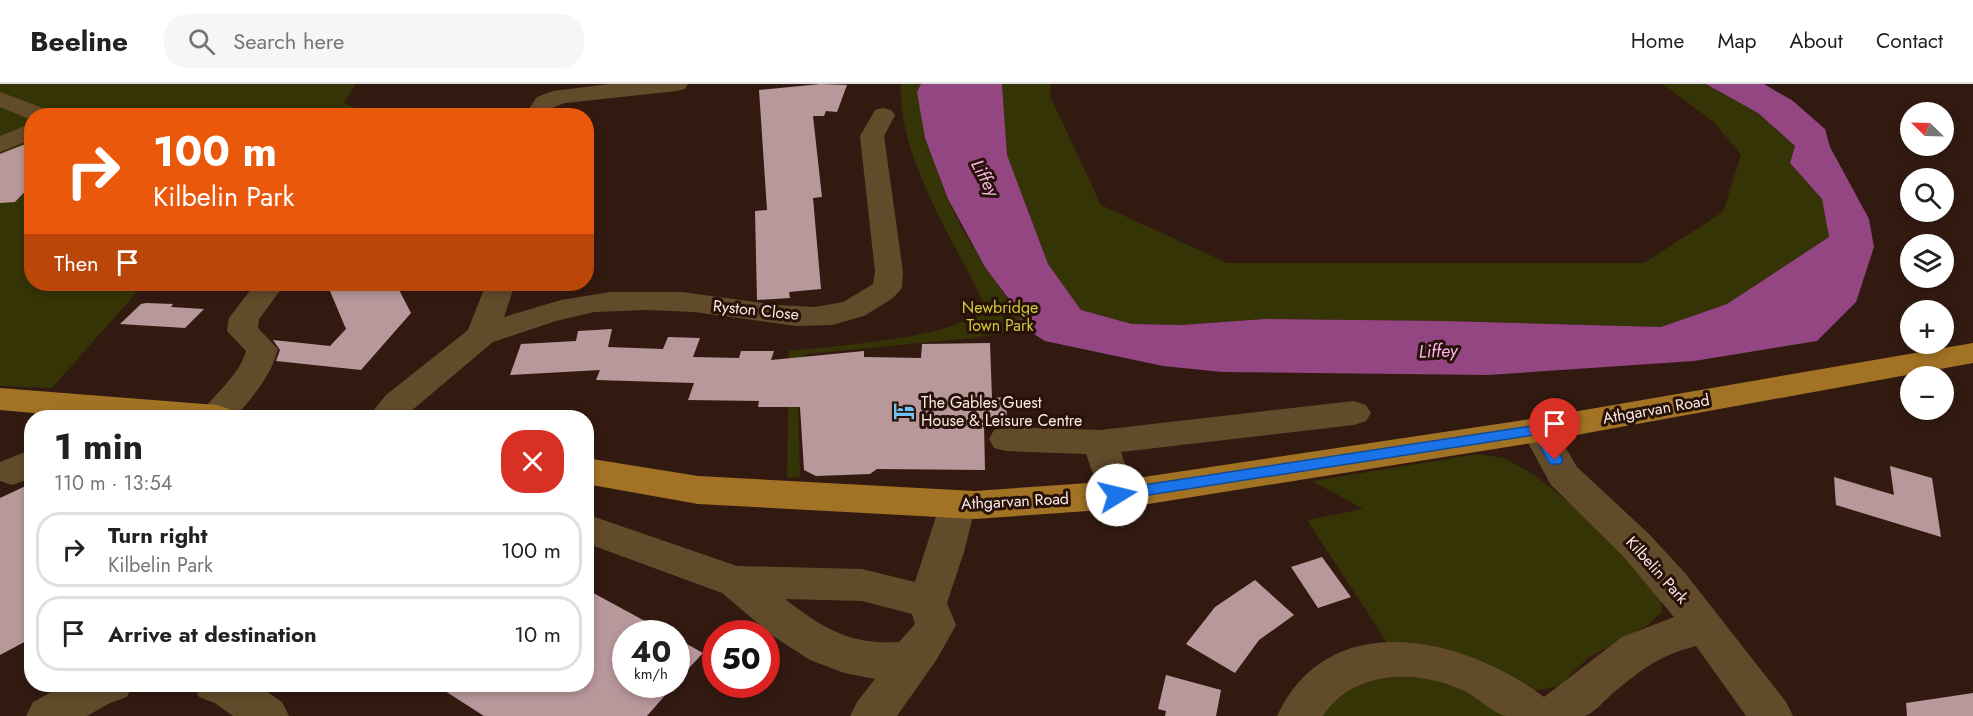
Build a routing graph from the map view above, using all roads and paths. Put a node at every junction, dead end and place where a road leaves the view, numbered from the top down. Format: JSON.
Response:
{"nodes":[{"id":1,"x":677,"y":84,"type":"edge"},
{"id":2,"x":0,"y":99,"type":"edge"},
{"id":3,"x":541,"y":108,"type":"edge"},
{"id":4,"x":24,"y":109,"type":"edge"},
{"id":5,"x":872,"y":122,"type":"dead end"},
{"id":6,"x":24,"y":134,"type":"edge"},
{"id":7,"x":0,"y":145,"type":"edge"},
{"id":8,"x":264,"y":291,"type":"edge"},
{"id":9,"x":498,"y":291,"type":"edge"},
{"id":10,"x":482,"y":335,"type":"junction"},
{"id":11,"x":1973,"y":352,"type":"edge"},
{"id":12,"x":0,"y":399,"type":"edge"},
{"id":13,"x":133,"y":410,"type":"edge"},
{"id":14,"x":222,"y":410,"type":"edge"},
{"id":15,"x":392,"y":410,"type":"edge"},
{"id":16,"x":1354,"y":413,"type":"dead end"},
{"id":17,"x":1538,"y":430,"type":"junction"},
{"id":18,"x":1006,"y":439,"type":"dead end"},
{"id":19,"x":1100,"y":442,"type":"junction"},
{"id":20,"x":594,"y":472,"type":"edge"},
{"id":21,"x":1117,"y":495,"type":"junction"},
{"id":22,"x":958,"y":504,"type":"junction"},
{"id":23,"x":594,"y":531,"type":"edge"},
{"id":24,"x":736,"y":582,"type":"junction"},
{"id":25,"x":927,"y":603,"type":"junction"},
{"id":26,"x":1705,"y":626,"type":"junction"},
{"id":27,"x":923,"y":648,"type":"junction"},
{"id":28,"x":92,"y":692,"type":"edge"},
{"id":29,"x":233,"y":692,"type":"edge"},
{"id":30,"x":48,"y":716,"type":"edge"},
{"id":31,"x":267,"y":716,"type":"edge"},
{"id":32,"x":872,"y":716,"type":"edge"},
{"id":33,"x":1299,"y":716,"type":"edge"},
{"id":34,"x":1535,"y":716,"type":"edge"},
{"id":35,"x":1553,"y":716,"type":"edge"},
{"id":36,"x":1771,"y":716,"type":"edge"}],
"edges":[{"from":1,"to":3,"type":"street"},
{"from":2,"to":4,"type":"street"},
{"from":5,"to":10,"type":"street","name":"Ryston Close"},
{"from":6,"to":7,"type":"street"},
{"from":8,"to":14,"type":"street"},
{"from":9,"to":10,"type":"street"},
{"from":10,"to":15,"type":"street"},
{"from":11,"to":17,"type":"main road","name":"Athgarvan Road"},
{"from":12,"to":13,"type":"main road"},
{"from":16,"to":19,"type":"street"},
{"from":17,"to":21,"type":"main road","name":"Athgarvan Road"},
{"from":17,"to":26,"type":"street","name":"Kilbelin Park"},
{"from":18,"to":19,"type":"street"},
{"from":19,"to":21,"type":"street"},
{"from":20,"to":22,"type":"main road","name":"Athgarvan Road"},
{"from":21,"to":22,"type":"main road","name":"Athgarvan Road"},
{"from":22,"to":25,"type":"street"},
{"from":23,"to":24,"type":"street"},
{"from":24,"to":25,"type":"street"},
{"from":24,"to":27,"type":"street"},
{"from":25,"to":27,"type":"street"},
{"from":26,"to":35,"type":"street"},
{"from":26,"to":36,"type":"street","name":"Kilbelin Park"},
{"from":27,"to":32,"type":"street"},
{"from":28,"to":30,"type":"street"},
{"from":29,"to":31,"type":"street"},
{"from":33,"to":34,"type":"street"}]}
